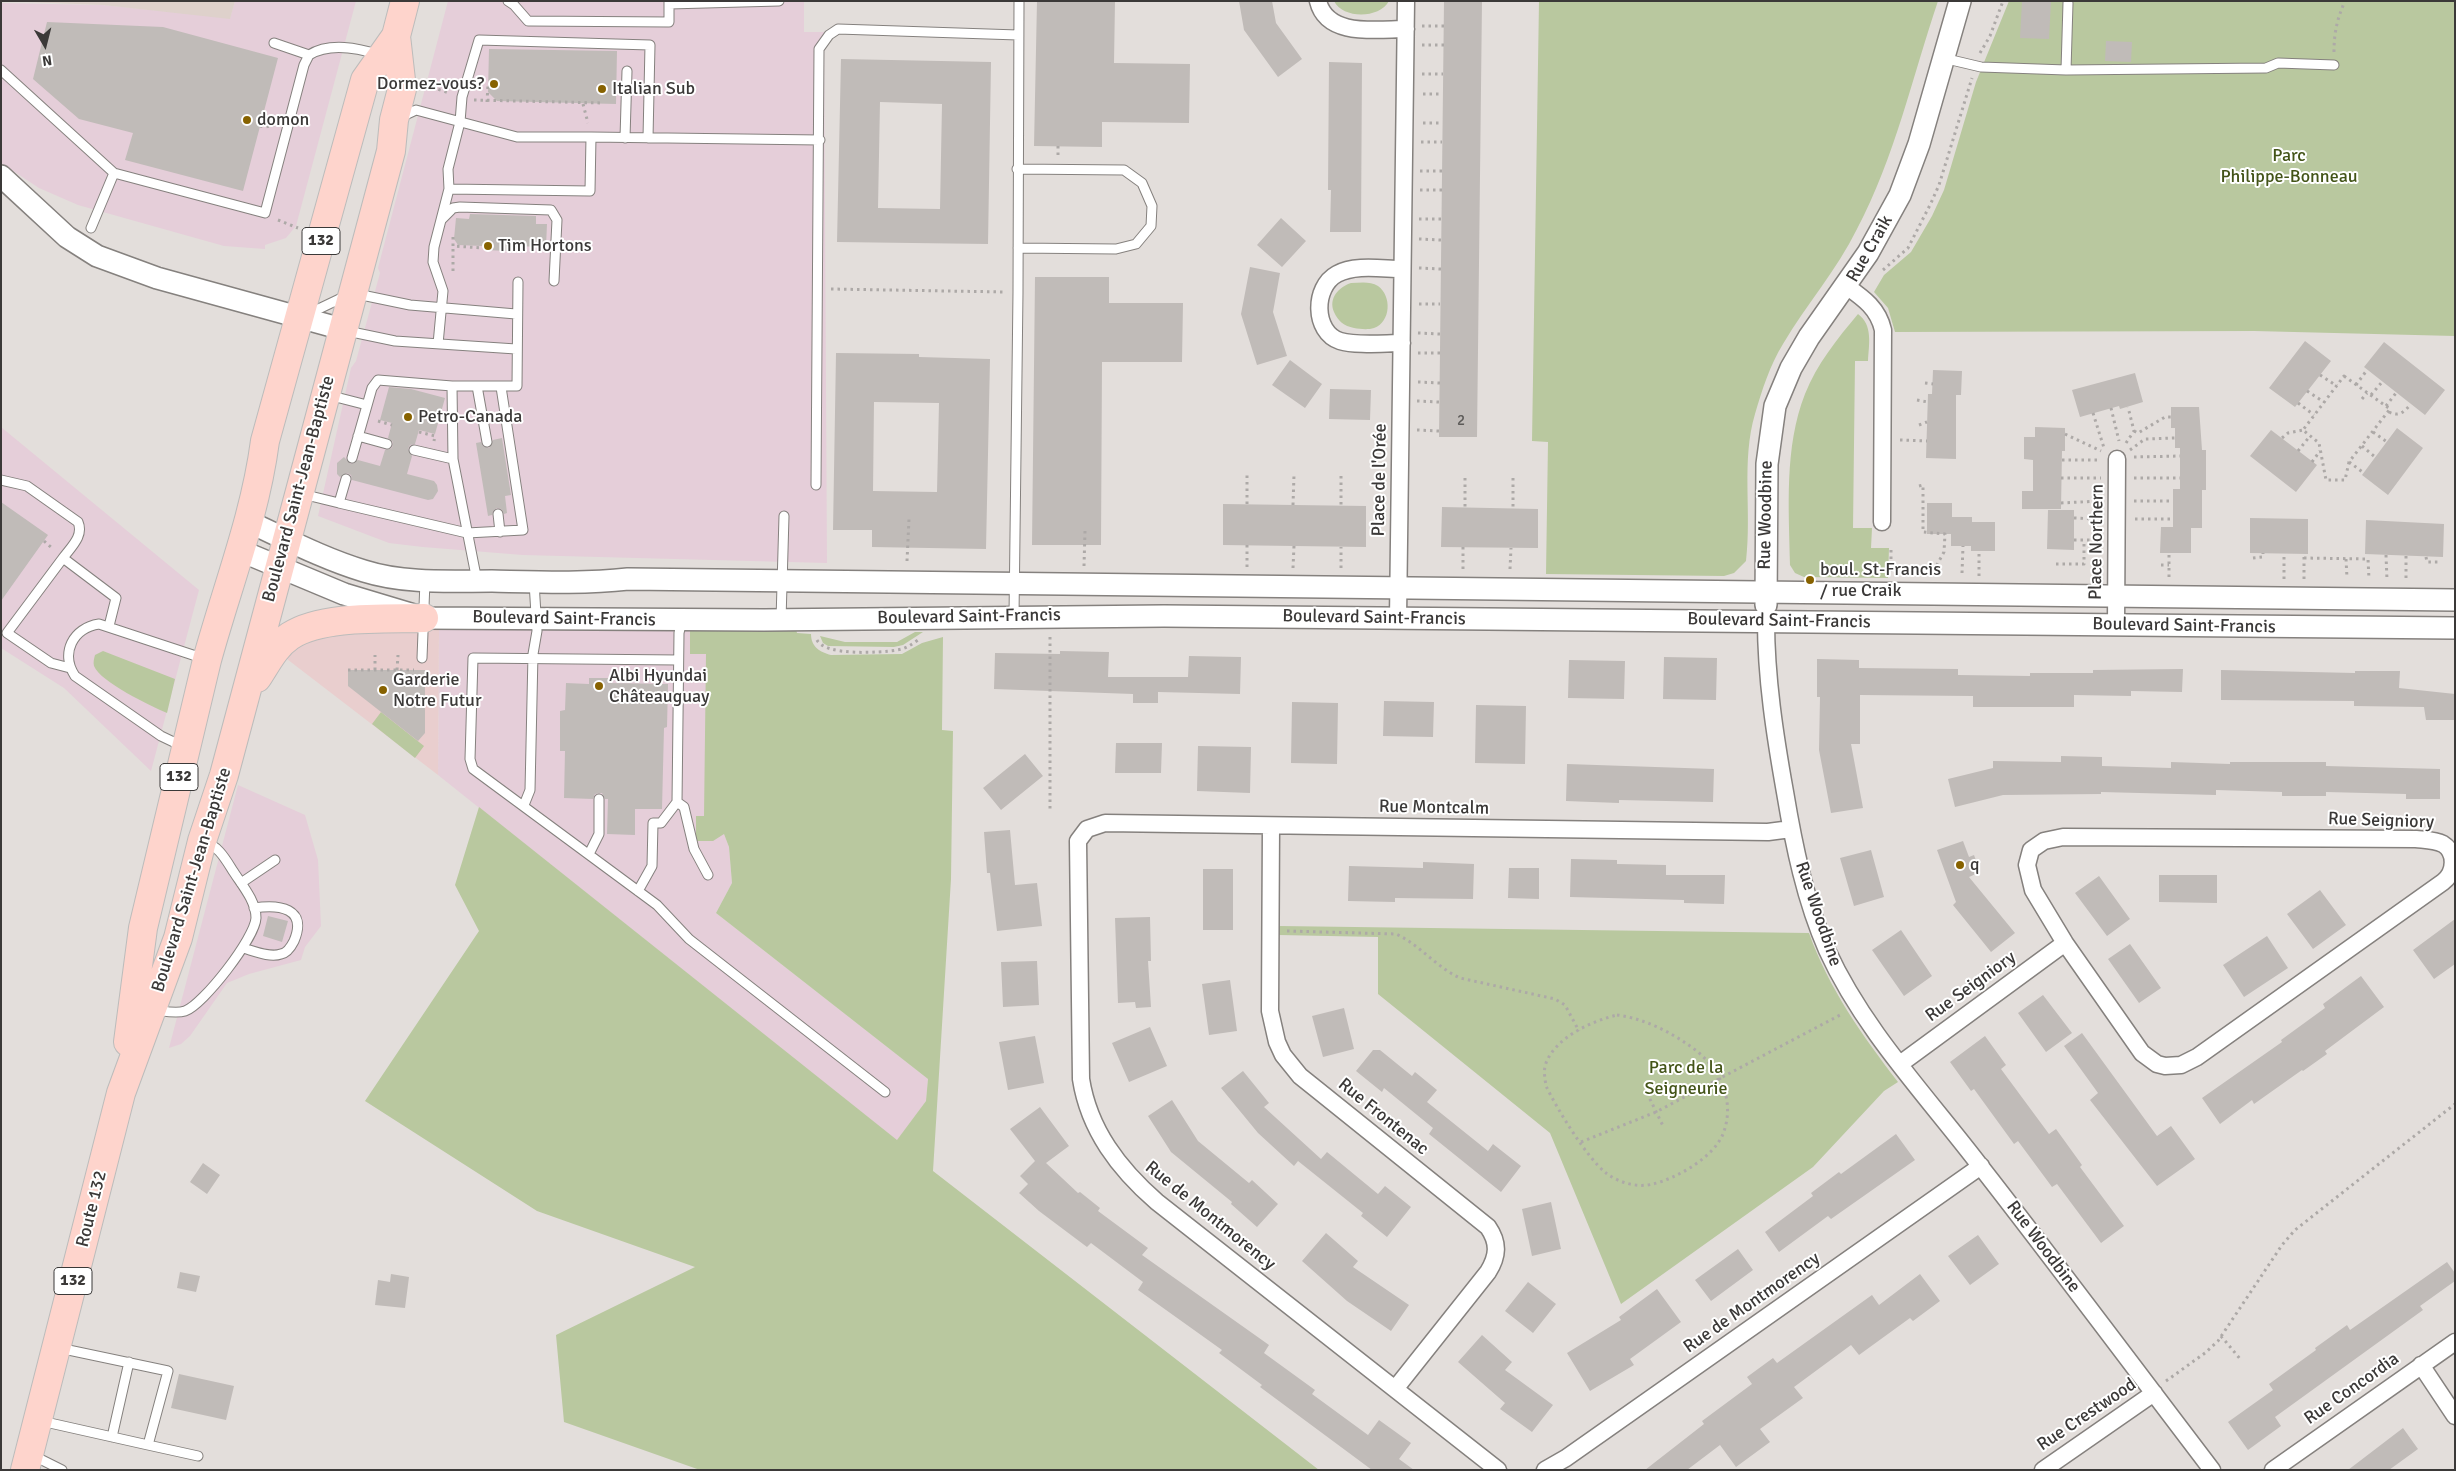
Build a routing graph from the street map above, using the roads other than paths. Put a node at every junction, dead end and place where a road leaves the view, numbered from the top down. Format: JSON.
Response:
{"nodes":[{"id":1,"x":405,"y":1,"type":"edge"},
{"id":2,"x":508,"y":1,"type":"edge"},
{"id":3,"x":779,"y":1,"type":"edge"},
{"id":4,"x":1019,"y":1,"type":"edge"},
{"id":5,"x":1318,"y":1,"type":"edge"},
{"id":6,"x":1406,"y":1,"type":"edge"},
{"id":7,"x":1960,"y":1,"type":"edge"},
{"id":8,"x":669,"y":3,"type":"edge"},
{"id":9,"x":2068,"y":3,"type":"dead end"},
{"id":10,"x":1414,"y":27,"type":"junction"},
{"id":11,"x":1018,"y":35,"type":"junction"},
{"id":12,"x":274,"y":43,"type":"dead end"},
{"id":13,"x":392,"y":51,"type":"junction"},
{"id":14,"x":309,"y":55,"type":"junction"},
{"id":15,"x":1943,"y":58,"type":"junction"},
{"id":16,"x":2334,"y":65,"type":"road end"},
{"id":17,"x":1,"y":70,"type":"edge"},
{"id":18,"x":2066,"y":70,"type":"junction"},
{"id":19,"x":627,"y":71,"type":"dead end"},
{"id":20,"x":394,"y":120,"type":"junction"},
{"id":21,"x":460,"y":122,"type":"junction"},
{"id":22,"x":592,"y":138,"type":"junction"},
{"id":23,"x":626,"y":138,"type":"junction"},
{"id":24,"x":648,"y":138,"type":"junction"},
{"id":25,"x":820,"y":140,"type":"junction"},
{"id":26,"x":1018,"y":169,"type":"junction"},
{"id":27,"x":114,"y":173,"type":"junction"},
{"id":28,"x":1,"y":176,"type":"edge"},
{"id":29,"x":449,"y":189,"type":"junction"},
{"id":30,"x":441,"y":220,"type":"junction"},
{"id":31,"x":91,"y":228,"type":"dead end"},
{"id":32,"x":1018,"y":248,"type":"junction"},
{"id":33,"x":1402,"y":269,"type":"junction"},
{"id":34,"x":554,"y":281,"type":"dead end"},
{"id":35,"x":518,"y":282,"type":"dead end"},
{"id":36,"x":1846,"y":286,"type":"junction"},
{"id":37,"x":352,"y":293,"type":"junction"},
{"id":38,"x":442,"y":308,"type":"junction"},
{"id":39,"x":516,"y":314,"type":"junction"},
{"id":40,"x":300,"y":318,"type":"junction"},
{"id":41,"x":342,"y":329,"type":"junction"},
{"id":42,"x":1402,"y":343,"type":"junction"},
{"id":43,"x":438,"y":344,"type":"junction"},
{"id":44,"x":516,"y":349,"type":"junction"},
{"id":45,"x":452,"y":386,"type":"junction"},
{"id":46,"x":477,"y":386,"type":"junction"},
{"id":47,"x":501,"y":387,"type":"junction"},
{"id":48,"x":325,"y":394,"type":"junction"},
{"id":49,"x":367,"y":405,"type":"junction"},
{"id":50,"x":358,"y":436,"type":"junction"},
{"id":51,"x":487,"y":442,"type":"dead end"},
{"id":52,"x":387,"y":444,"type":"dead end"},
{"id":53,"x":414,"y":450,"type":"dead end"},
{"id":54,"x":352,"y":458,"type":"dead end"},
{"id":55,"x":2118,"y":459,"type":"road end"},
{"id":56,"x":453,"y":460,"type":"junction"},
{"id":57,"x":346,"y":479,"type":"dead end"},
{"id":58,"x":1,"y":480,"type":"edge"},
{"id":59,"x":816,"y":485,"type":"dead end"},
{"id":60,"x":298,"y":494,"type":"junction"},
{"id":61,"x":338,"y":502,"type":"junction"},
{"id":62,"x":498,"y":514,"type":"dead end"},
{"id":63,"x":784,"y":516,"type":"dead end"},
{"id":64,"x":248,"y":522,"type":"junction"},
{"id":65,"x":1882,"y":522,"type":"dead end"},
{"id":66,"x":500,"y":532,"type":"junction"},
{"id":67,"x":467,"y":533,"type":"junction"},
{"id":68,"x":297,"y":544,"type":"junction"},
{"id":69,"x":241,"y":551,"type":"junction"},
{"id":70,"x":63,"y":558,"type":"junction"},
{"id":71,"x":289,"y":571,"type":"junction"},
{"id":72,"x":425,"y":580,"type":"junction"},
{"id":73,"x":477,"y":581,"type":"junction"},
{"id":74,"x":534,"y":582,"type":"junction"},
{"id":75,"x":782,"y":582,"type":"junction"},
{"id":76,"x":1014,"y":584,"type":"junction"},
{"id":77,"x":1399,"y":589,"type":"junction"},
{"id":78,"x":1765,"y":592,"type":"junction"},
{"id":79,"x":2116,"y":596,"type":"junction"},
{"id":80,"x":2455,"y":600,"type":"edge"},
{"id":81,"x":1014,"y":616,"type":"junction"},
{"id":82,"x":424,"y":618,"type":"junction"},
{"id":83,"x":1398,"y":618,"type":"junction"},
{"id":84,"x":537,"y":619,"type":"junction"},
{"id":85,"x":682,"y":620,"type":"junction"},
{"id":86,"x":781,"y":620,"type":"junction"},
{"id":87,"x":1766,"y":621,"type":"junction"},
{"id":88,"x":2116,"y":625,"type":"junction"},
{"id":89,"x":110,"y":626,"type":"junction"},
{"id":90,"x":2455,"y":628,"type":"edge"},
{"id":91,"x":4,"y":632,"type":"edge"},
{"id":92,"x":422,"y":658,"type":"dead end"},
{"id":93,"x":534,"y":658,"type":"junction"},
{"id":94,"x":207,"y":660,"type":"junction"},
{"id":95,"x":678,"y":660,"type":"junction"},
{"id":96,"x":70,"y":668,"type":"junction"},
{"id":97,"x":244,"y":698,"type":"junction"},
{"id":98,"x":186,"y":748,"type":"junction"},
{"id":99,"x":599,"y":799,"type":"dead end"},
{"id":100,"x":677,"y":802,"type":"junction"},
{"id":101,"x":524,"y":805,"type":"junction"},
{"id":102,"x":1271,"y":826,"type":"junction"},
{"id":103,"x":1791,"y":829,"type":"junction"},
{"id":104,"x":1080,"y":836,"type":"joint"},
{"id":105,"x":202,"y":841,"type":"junction"},
{"id":106,"x":590,"y":854,"type":"junction"},
{"id":107,"x":276,"y":860,"type":"dead end"},
{"id":108,"x":708,"y":875,"type":"dead end"},
{"id":109,"x":241,"y":883,"type":"junction"},
{"id":110,"x":638,"y":891,"type":"junction"},
{"id":111,"x":254,"y":908,"type":"junction"},
{"id":112,"x":2066,"y":944,"type":"junction"},
{"id":113,"x":243,"y":948,"type":"junction"},
{"id":114,"x":142,"y":1007,"type":"junction"},
{"id":115,"x":1900,"y":1064,"type":"junction"},
{"id":116,"x":885,"y":1092,"type":"dead end"},
{"id":117,"x":121,"y":1093,"type":"joint"},
{"id":118,"x":1981,"y":1166,"type":"junction"},
{"id":119,"x":2455,"y":1342,"type":"edge"},
{"id":120,"x":56,"y":1347,"type":"junction"},
{"id":121,"x":130,"y":1362,"type":"junction"},
{"id":122,"x":2421,"y":1365,"type":"junction"},
{"id":123,"x":1395,"y":1389,"type":"junction"},
{"id":124,"x":2154,"y":1394,"type":"junction"},
{"id":125,"x":2455,"y":1416,"type":"edge"},
{"id":126,"x":38,"y":1420,"type":"junction"},
{"id":127,"x":112,"y":1437,"type":"junction"},
{"id":128,"x":148,"y":1445,"type":"junction"},
{"id":129,"x":198,"y":1456,"type":"dead end"},
{"id":130,"x":27,"y":1462,"type":"edge"},
{"id":131,"x":62,"y":1470,"type":"edge"},
{"id":132,"x":1498,"y":1470,"type":"edge"},
{"id":133,"x":1545,"y":1470,"type":"edge"},
{"id":134,"x":2043,"y":1470,"type":"edge"},
{"id":135,"x":2212,"y":1470,"type":"edge"},
{"id":136,"x":2273,"y":1470,"type":"edge"}],
"edges":[{"from":1,"to":13,"type":"highway","name":"Boulevard Saint-Jean-Baptiste","number":"132"},
{"from":2,"to":8,"type":"lane"},
{"from":3,"to":8,"type":"lane"},
{"from":4,"to":11,"type":"lane"},
{"from":5,"to":10,"type":"street"},
{"from":6,"to":10,"type":"street","name":"Place de l'Orée"},
{"from":7,"to":15,"type":"street","name":"Rue Craik"},
{"from":9,"to":18,"type":"lane"},
{"from":10,"to":33,"type":"street","name":"Place de l'Orée"},
{"from":11,"to":25,"type":"lane"},
{"from":11,"to":26,"type":"lane"},
{"from":12,"to":14,"type":"lane"},
{"from":13,"to":14,"type":"lane"},
{"from":13,"to":20,"type":"highway","name":"Boulevard Saint-Jean-Baptiste","number":"132"},
{"from":13,"to":40,"type":"highway","name":"Boulevard Saint-Jean-Baptiste","number":"132"},
{"from":14,"to":27,"type":"lane"},
{"from":15,"to":18,"type":"lane"},
{"from":15,"to":36,"type":"street","name":"Rue Craik"},
{"from":16,"to":18,"type":"lane"},
{"from":17,"to":27,"type":"lane"},
{"from":19,"to":23,"type":"lane"},
{"from":20,"to":21,"type":"lane"},
{"from":20,"to":37,"type":"highway","name":"Boulevard Saint-Jean-Baptiste","number":"132"},
{"from":21,"to":22,"type":"lane"},
{"from":21,"to":24,"type":"lane"},
{"from":21,"to":29,"type":"lane"},
{"from":22,"to":23,"type":"lane"},
{"from":22,"to":29,"type":"lane"},
{"from":23,"to":24,"type":"lane"},
{"from":24,"to":25,"type":"lane"},
{"from":25,"to":59,"type":"lane"},
{"from":26,"to":32,"type":"lane"},
{"from":26,"to":32,"type":"lane"},
{"from":27,"to":31,"type":"lane"},
{"from":28,"to":40,"type":"street"},
{"from":29,"to":30,"type":"lane"},
{"from":30,"to":34,"type":"lane"},
{"from":30,"to":38,"type":"lane"},
{"from":32,"to":76,"type":"lane"},
{"from":33,"to":42,"type":"street","name":"Place de l'Orée"},
{"from":33,"to":42,"type":"street"},
{"from":35,"to":39,"type":"lane"},
{"from":36,"to":65,"type":"street","name":"Rue Craik"},
{"from":36,"to":78,"type":"street","name":"Rue Woodbine"},
{"from":37,"to":38,"type":"lane"},
{"from":37,"to":40,"type":"lane"},
{"from":37,"to":41,"type":"highway","name":"Boulevard Saint-Jean-Baptiste","number":"132"},
{"from":38,"to":39,"type":"lane"},
{"from":38,"to":43,"type":"lane"},
{"from":39,"to":44,"type":"lane"},
{"from":40,"to":41,"type":"street"},
{"from":40,"to":64,"type":"highway","name":"Boulevard Saint-Jean-Baptiste","number":"132"},
{"from":41,"to":43,"type":"lane"},
{"from":41,"to":48,"type":"highway","name":"Boulevard Saint-Jean-Baptiste","number":"132"},
{"from":42,"to":77,"type":"street","name":"Place de l'Orée"},
{"from":43,"to":44,"type":"lane"},
{"from":44,"to":47,"type":"lane"},
{"from":45,"to":46,"type":"lane"},
{"from":45,"to":49,"type":"lane"},
{"from":45,"to":56,"type":"lane"},
{"from":46,"to":47,"type":"lane"},
{"from":46,"to":51,"type":"lane"},
{"from":47,"to":66,"type":"lane"},
{"from":48,"to":49,"type":"lane"},
{"from":48,"to":60,"type":"highway","name":"Boulevard Saint-Jean-Baptiste","number":"132"},
{"from":49,"to":50,"type":"lane"},
{"from":50,"to":52,"type":"lane"},
{"from":50,"to":54,"type":"lane"},
{"from":53,"to":56,"type":"lane"},
{"from":55,"to":79,"type":"street","name":"Place Northern"},
{"from":56,"to":67,"type":"lane"},
{"from":57,"to":61,"type":"lane"},
{"from":58,"to":70,"type":"lane"},
{"from":60,"to":61,"type":"lane"},
{"from":60,"to":68,"type":"highway","name":"Boulevard Saint-Jean-Baptiste","number":"132"},
{"from":61,"to":67,"type":"lane"},
{"from":62,"to":66,"type":"lane"},
{"from":63,"to":75,"type":"lane"},
{"from":64,"to":68,"type":"street","name":"Boulevard Saint-Francis"},
{"from":64,"to":69,"type":"highway","name":"Boulevard Saint-Jean-Baptiste","number":"132"},
{"from":66,"to":67,"type":"lane"},
{"from":67,"to":73,"type":"lane"},
{"from":68,"to":71,"type":"highway","name":"Boulevard Saint-Jean-Baptiste","number":"132"},
{"from":68,"to":72,"type":"street","name":"Boulevard Saint-Francis"},
{"from":69,"to":71,"type":"street","name":"Boulevard Saint-Francis"},
{"from":69,"to":94,"type":"highway","name":"Boulevard Saint-Jean-Baptiste","number":"132"},
{"from":70,"to":89,"type":"lane"},
{"from":70,"to":91,"type":"lane"},
{"from":71,"to":82,"type":"street","name":"Boulevard Saint-Francis"},
{"from":71,"to":97,"type":"highway","name":"Boulevard Saint-Jean-Baptiste","number":"132"},
{"from":72,"to":73,"type":"street","name":"Boulevard Saint-Francis"},
{"from":72,"to":82,"type":"lane"},
{"from":73,"to":74,"type":"street","name":"Boulevard Saint-Francis"},
{"from":74,"to":75,"type":"street","name":"Boulevard Saint-Francis"},
{"from":74,"to":84,"type":"lane"},
{"from":75,"to":76,"type":"street","name":"Boulevard Saint-Francis"},
{"from":75,"to":86,"type":"lane"},
{"from":76,"to":77,"type":"street","name":"Boulevard Saint-Francis"},
{"from":76,"to":81,"type":"lane"},
{"from":77,"to":78,"type":"street","name":"Boulevard Saint-Francis"},
{"from":77,"to":83,"type":"street","name":"Place de l'Orée"},
{"from":78,"to":79,"type":"street","name":"Boulevard Saint-Francis"},
{"from":78,"to":87,"type":"street","name":"Rue Woodbine"},
{"from":79,"to":80,"type":"street","name":"Boulevard Saint-Francis"},
{"from":79,"to":88,"type":"street","name":"Place Northern"},
{"from":81,"to":83,"type":"street","name":"Boulevard Saint-Francis"},
{"from":81,"to":86,"type":"street","name":"Boulevard Saint-Francis"},
{"from":82,"to":84,"type":"street","name":"Boulevard Saint-Francis"},
{"from":82,"to":92,"type":"lane"},
{"from":82,"to":97,"type":"highway"},
{"from":83,"to":87,"type":"street","name":"Boulevard Saint-Francis"},
{"from":84,"to":85,"type":"street","name":"Boulevard Saint-Francis"},
{"from":84,"to":93,"type":"lane"},
{"from":85,"to":86,"type":"street","name":"Boulevard Saint-Francis"},
{"from":85,"to":95,"type":"lane"},
{"from":87,"to":88,"type":"street","name":"Boulevard Saint-Francis"},
{"from":87,"to":103,"type":"street","name":"Rue Woodbine"},
{"from":88,"to":90,"type":"street","name":"Boulevard Saint-Francis"},
{"from":89,"to":94,"type":"lane"},
{"from":89,"to":96,"type":"lane"},
{"from":91,"to":96,"type":"lane"},
{"from":93,"to":95,"type":"lane"},
{"from":93,"to":101,"type":"lane"},
{"from":93,"to":101,"type":"lane"},
{"from":94,"to":98,"type":"highway","name":"Boulevard Saint-Jean-Baptiste","number":"132"},
{"from":95,"to":100,"type":"lane"},
{"from":96,"to":98,"type":"lane"},
{"from":97,"to":105,"type":"highway","name":"Boulevard Saint-Jean-Baptiste","number":"132"},
{"from":98,"to":114,"type":"highway","name":"Boulevard Saint-Jean-Baptiste","number":"132"},
{"from":99,"to":106,"type":"lane"},
{"from":100,"to":108,"type":"lane"},
{"from":100,"to":110,"type":"lane"},
{"from":101,"to":106,"type":"lane"},
{"from":102,"to":103,"type":"street","name":"Rue Montcalm"},
{"from":102,"to":104,"type":"street","name":"Rue Montcalm"},
{"from":102,"to":123,"type":"street","name":"Rue Frontenac"},
{"from":103,"to":115,"type":"street","name":"Rue Woodbine"},
{"from":104,"to":123,"type":"street","name":"Rue de Montmorency"},
{"from":105,"to":109,"type":"lane"},
{"from":105,"to":114,"type":"highway","name":"Boulevard Saint-Jean-Baptiste","number":"132"},
{"from":106,"to":110,"type":"lane"},
{"from":107,"to":109,"type":"lane"},
{"from":109,"to":111,"type":"lane"},
{"from":110,"to":116,"type":"lane"},
{"from":111,"to":113,"type":"lane"},
{"from":111,"to":113,"type":"lane"},
{"from":112,"to":112,"type":"street","name":"Rue Seigniory"},
{"from":112,"to":115,"type":"street","name":"Rue Seigniory"},
{"from":113,"to":114,"type":"lane"},
{"from":114,"to":117,"type":"highway","name":"Boulevard Saint-Jean-Baptiste","number":"132"},
{"from":115,"to":118,"type":"street","name":"Rue Woodbine"},
{"from":117,"to":120,"type":"highway","name":"Route 132","number":"132"},
{"from":118,"to":124,"type":"street","name":"Rue Woodbine"},
{"from":118,"to":133,"type":"street","name":"Rue de Montmorency"},
{"from":119,"to":122,"type":"street","name":"Rue Concordia"},
{"from":120,"to":121,"type":"lane"},
{"from":120,"to":126,"type":"highway","name":"Route 132","number":"132"},
{"from":121,"to":127,"type":"lane"},
{"from":121,"to":128,"type":"lane"},
{"from":122,"to":125,"type":"street"},
{"from":122,"to":136,"type":"street","name":"Rue Concordia"},
{"from":123,"to":132,"type":"street","name":"Rue de Montmorency"},
{"from":124,"to":134,"type":"street","name":"Rue Crestwood"},
{"from":124,"to":135,"type":"street","name":"Rue Woodbine"},
{"from":126,"to":127,"type":"lane"},
{"from":126,"to":130,"type":"highway","name":"Route 132","number":"132"},
{"from":127,"to":128,"type":"lane"},
{"from":128,"to":129,"type":"lane"},
{"from":130,"to":131,"type":"lane"}]}
